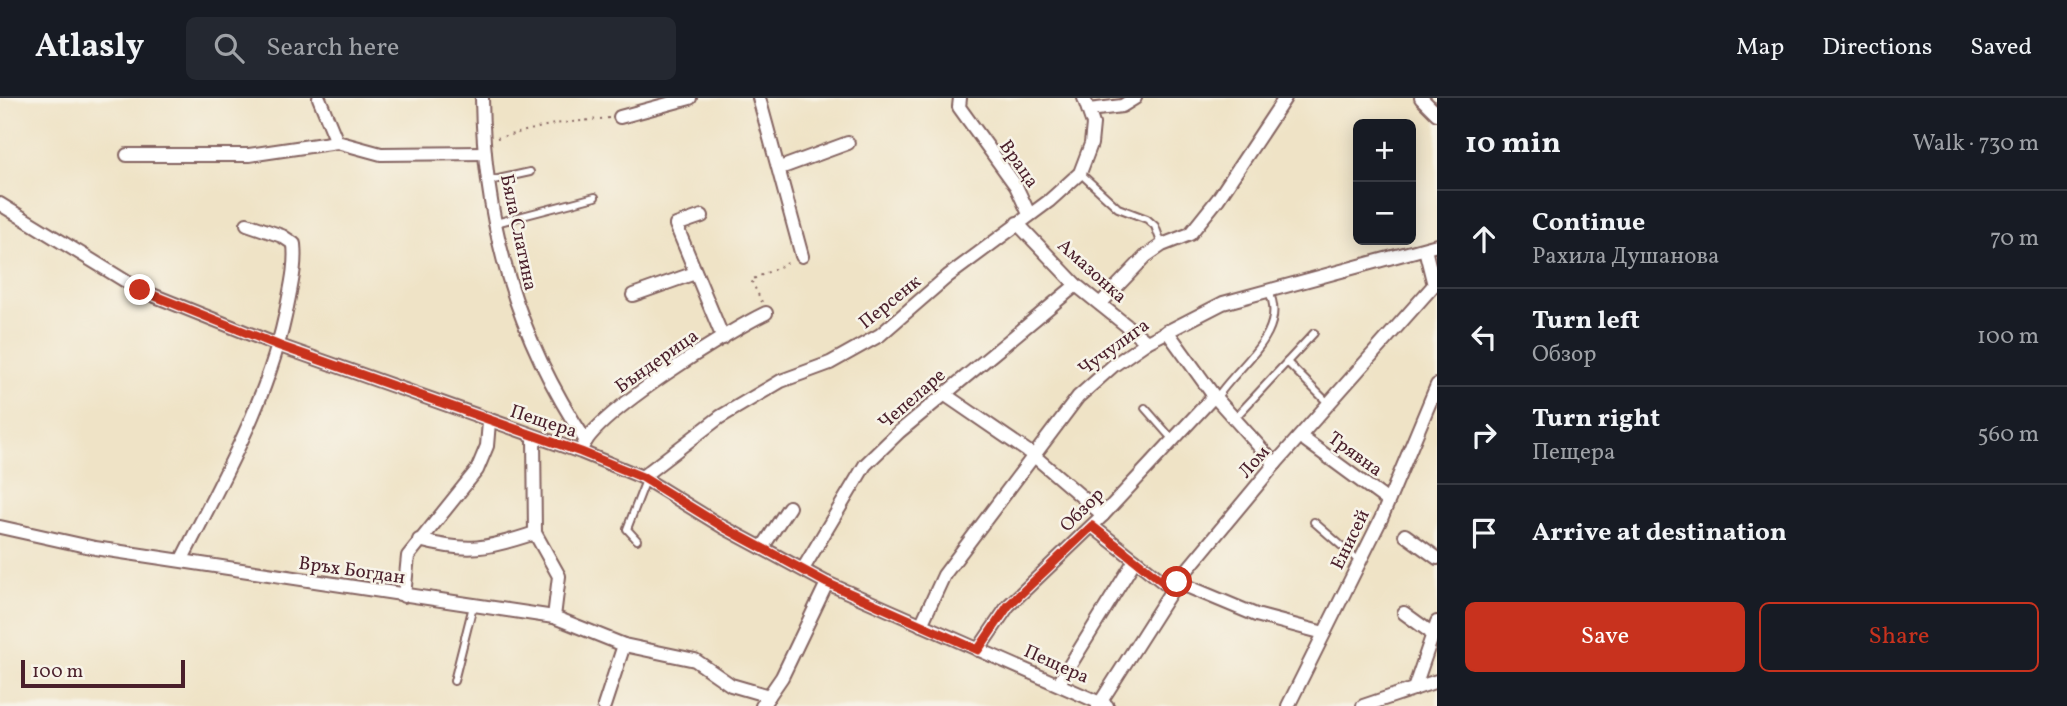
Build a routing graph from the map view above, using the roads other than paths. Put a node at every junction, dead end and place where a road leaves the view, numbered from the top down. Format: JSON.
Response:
{"nodes":[{"id":1,"x":319,"y":98,"type":"edge"},
{"id":2,"x":482,"y":98,"type":"edge"},
{"id":3,"x":691,"y":98,"type":"edge"},
{"id":4,"x":760,"y":98,"type":"edge"},
{"id":5,"x":960,"y":98,"type":"edge"},
{"id":6,"x":1135,"y":98,"type":"edge"},
{"id":7,"x":1284,"y":98,"type":"edge"},
{"id":8,"x":1421,"y":98,"type":"edge"},
{"id":9,"x":1087,"y":104,"type":"edge"},
{"id":10,"x":1437,"y":114,"type":"edge"},
{"id":11,"x":620,"y":117,"type":"road end"},
{"id":12,"x":337,"y":142,"type":"junction"},
{"id":13,"x":848,"y":143,"type":"dead end"},
{"id":14,"x":484,"y":148,"type":"junction"},
{"id":15,"x":127,"y":155,"type":"dead end"},
{"id":16,"x":780,"y":167,"type":"junction"},
{"id":17,"x":530,"y":172,"type":"dead end"},
{"id":18,"x":1080,"y":173,"type":"junction"},
{"id":19,"x":489,"y":181,"type":"junction"},
{"id":20,"x":595,"y":197,"type":"dead end"},
{"id":21,"x":0,"y":204,"type":"edge"},
{"id":22,"x":1030,"y":214,"type":"junction"},
{"id":23,"x":702,"y":216,"type":"dead end"},
{"id":24,"x":496,"y":223,"type":"junction"},
{"id":25,"x":1017,"y":223,"type":"junction"},
{"id":26,"x":247,"y":224,"type":"dead end"},
{"id":27,"x":1162,"y":244,"type":"junction"},
{"id":28,"x":1431,"y":247,"type":"edge"},
{"id":29,"x":802,"y":256,"type":"road end"},
{"id":30,"x":695,"y":273,"type":"junction"},
{"id":31,"x":1076,"y":285,"type":"junction"},
{"id":32,"x":1268,"y":290,"type":"junction"},
{"id":33,"x":633,"y":295,"type":"dead end"},
{"id":34,"x":1100,"y":304,"type":"junction"},
{"id":35,"x":766,"y":313,"type":"road end"},
{"id":36,"x":1167,"y":331,"type":"junction"},
{"id":37,"x":1314,"y":333,"type":"dead end"},
{"id":38,"x":723,"y":338,"type":"junction"},
{"id":39,"x":1147,"y":342,"type":"junction"},
{"id":40,"x":280,"y":346,"type":"junction"},
{"id":41,"x":1287,"y":362,"type":"junction"},
{"id":42,"x":1437,"y":385,"type":"edge"},
{"id":43,"x":944,"y":394,"type":"junction"},
{"id":44,"x":1215,"y":397,"type":"junction"},
{"id":45,"x":1330,"y":404,"type":"junction"},
{"id":46,"x":1144,"y":408,"type":"dead end"},
{"id":47,"x":1234,"y":419,"type":"junction"},
{"id":48,"x":489,"y":422,"type":"junction"},
{"id":49,"x":534,"y":437,"type":"junction"},
{"id":50,"x":1301,"y":437,"type":"junction"},
{"id":51,"x":1173,"y":440,"type":"junction"},
{"id":52,"x":583,"y":447,"type":"junction"},
{"id":53,"x":1033,"y":455,"type":"junction"},
{"id":54,"x":1275,"y":464,"type":"junction"},
{"id":55,"x":644,"y":479,"type":"junction"},
{"id":56,"x":1388,"y":501,"type":"junction"},
{"id":57,"x":789,"y":507,"type":"dead end"},
{"id":58,"x":1103,"y":515,"type":"junction"},
{"id":59,"x":1314,"y":522,"type":"dead end"},
{"id":60,"x":1092,"y":526,"type":"junction"},
{"id":61,"x":0,"y":527,"type":"edge"},
{"id":62,"x":535,"y":533,"type":"junction"},
{"id":63,"x":1405,"y":535,"type":"dead end"},
{"id":64,"x":419,"y":540,"type":"junction"},
{"id":65,"x":637,"y":540,"type":"dead end"},
{"id":66,"x":762,"y":548,"type":"junction"},
{"id":67,"x":1437,"y":558,"type":"edge"},
{"id":68,"x":182,"y":559,"type":"junction"},
{"id":69,"x":1135,"y":560,"type":"junction"},
{"id":70,"x":1359,"y":561,"type":"junction"},
{"id":71,"x":803,"y":569,"type":"junction"},
{"id":72,"x":827,"y":583,"type":"junction"},
{"id":73,"x":1175,"y":586,"type":"junction"},
{"id":74,"x":404,"y":596,"type":"junction"},
{"id":75,"x":472,"y":606,"type":"junction"},
{"id":76,"x":1404,"y":612,"type":"dead end"},
{"id":77,"x":554,"y":617,"type":"junction"},
{"id":78,"x":921,"y":625,"type":"junction"},
{"id":79,"x":1435,"y":628,"type":"edge"},
{"id":80,"x":1324,"y":634,"type":"junction"},
{"id":81,"x":624,"y":645,"type":"junction"},
{"id":82,"x":978,"y":650,"type":"junction"},
{"id":83,"x":454,"y":681,"type":"dead end"},
{"id":84,"x":1437,"y":681,"type":"edge"},
{"id":85,"x":1059,"y":683,"type":"junction"},
{"id":86,"x":1414,"y":688,"type":"junction"},
{"id":87,"x":765,"y":701,"type":"edge"},
{"id":88,"x":1101,"y":705,"type":"edge"},
{"id":89,"x":604,"y":706,"type":"edge"},
{"id":90,"x":1288,"y":706,"type":"edge"},
{"id":91,"x":1363,"y":706,"type":"edge"}],
"edges":[{"from":1,"to":12,"type":"street"},
{"from":2,"to":14,"type":"street","name":"Бяла Слатина"},
{"from":3,"to":11,"type":"street"},
{"from":4,"to":16,"type":"street"},
{"from":5,"to":22,"type":"street","name":"Враца"},
{"from":6,"to":9,"type":"street"},
{"from":7,"to":27,"type":"street"},
{"from":8,"to":10,"type":"street"},
{"from":9,"to":18,"type":"street"},
{"from":12,"to":14,"type":"street"},
{"from":12,"to":15,"type":"street"},
{"from":13,"to":16,"type":"street"},
{"from":14,"to":19,"type":"street","name":"Бяла Слатина"},
{"from":16,"to":29,"type":"street"},
{"from":17,"to":19,"type":"lane"},
{"from":18,"to":22,"type":"street","name":"Персенк"},
{"from":18,"to":27,"type":"lane"},
{"from":19,"to":24,"type":"street","name":"Бяла Слатина"},
{"from":20,"to":24,"type":"lane"},
{"from":21,"to":40,"type":"street","name":"Пещера"},
{"from":22,"to":25,"type":"street","name":"Персенк"},
{"from":23,"to":30,"type":"street"},
{"from":24,"to":52,"type":"street","name":"Бяла Слатина"},
{"from":25,"to":31,"type":"street","name":"Амазонка"},
{"from":25,"to":55,"type":"street","name":"Персенк"},
{"from":26,"to":40,"type":"street"},
{"from":27,"to":34,"type":"street"},
{"from":28,"to":32,"type":"street","name":"Чучулига"},
{"from":28,"to":45,"type":"street","name":"Лом"},
{"from":30,"to":33,"type":"street"},
{"from":30,"to":38,"type":"street"},
{"from":31,"to":34,"type":"street","name":"Амазонка"},
{"from":31,"to":43,"type":"street","name":"Чепеларе"},
{"from":32,"to":36,"type":"street","name":"Чучулига"},
{"from":32,"to":44,"type":"lane"},
{"from":34,"to":39,"type":"street","name":"Амазонка"},
{"from":35,"to":38,"type":"street","name":"Бъндерица"},
{"from":36,"to":39,"type":"street","name":"Чучулига"},
{"from":36,"to":44,"type":"street"},
{"from":37,"to":41,"type":"lane"},
{"from":38,"to":52,"type":"street","name":"Бъндерица"},
{"from":39,"to":53,"type":"street","name":"Чучулига"},
{"from":40,"to":48,"type":"street","name":"Пещера"},
{"from":40,"to":68,"type":"street"},
{"from":41,"to":45,"type":"lane"},
{"from":41,"to":47,"type":"lane"},
{"from":42,"to":56,"type":"street","name":"Енисей"},
{"from":43,"to":53,"type":"street"},
{"from":43,"to":71,"type":"street","name":"Чепеларе"},
{"from":44,"to":47,"type":"street"},
{"from":44,"to":51,"type":"street","name":"Обзор"},
{"from":45,"to":50,"type":"street","name":"Лом"},
{"from":46,"to":51,"type":"lane"},
{"from":47,"to":54,"type":"street"},
{"from":48,"to":49,"type":"street","name":"Пещера"},
{"from":48,"to":64,"type":"street"},
{"from":49,"to":52,"type":"street","name":"Пещера"},
{"from":49,"to":62,"type":"street"},
{"from":50,"to":54,"type":"street","name":"Лом"},
{"from":50,"to":56,"type":"street","name":"Трявна"},
{"from":51,"to":58,"type":"street","name":"Обзор"},
{"from":52,"to":55,"type":"street","name":"Пещера"},
{"from":53,"to":58,"type":"street"},
{"from":53,"to":78,"type":"street","name":"Чучулига"},
{"from":54,"to":73,"type":"street","name":"Лом"},
{"from":55,"to":65,"type":"lane"},
{"from":55,"to":66,"type":"street","name":"Пещера"},
{"from":56,"to":70,"type":"street","name":"Енисей"},
{"from":57,"to":66,"type":"street"},
{"from":58,"to":60,"type":"street","name":"Обзор"},
{"from":59,"to":70,"type":"lane"},
{"from":60,"to":69,"type":"street"},
{"from":60,"to":82,"type":"street","name":"Обзор"},
{"from":61,"to":68,"type":"street","name":"Връх Богдан"},
{"from":62,"to":64,"type":"street"},
{"from":62,"to":77,"type":"street"},
{"from":63,"to":67,"type":"street"},
{"from":64,"to":74,"type":"street"},
{"from":66,"to":71,"type":"street","name":"Пещера"},
{"from":68,"to":74,"type":"street","name":"Връх Богдан"},
{"from":69,"to":73,"type":"street"},
{"from":69,"to":85,"type":"street"},
{"from":70,"to":80,"type":"street","name":"Енисей"},
{"from":71,"to":72,"type":"street","name":"Пещера"},
{"from":72,"to":78,"type":"street","name":"Пещера"},
{"from":72,"to":87,"type":"street"},
{"from":73,"to":80,"type":"street"},
{"from":73,"to":88,"type":"street","name":"Лом"},
{"from":74,"to":75,"type":"street","name":"Връх Богдан"},
{"from":75,"to":77,"type":"street","name":"Връх Богдан"},
{"from":75,"to":83,"type":"lane"},
{"from":76,"to":79,"type":"street"},
{"from":77,"to":81,"type":"street","name":"Връх Богдан"},
{"from":78,"to":82,"type":"street","name":"Пещера"},
{"from":79,"to":86,"type":"street"},
{"from":80,"to":90,"type":"street","name":"Енисей"},
{"from":81,"to":87,"type":"street","name":"Връх Богдан"},
{"from":81,"to":89,"type":"street"},
{"from":82,"to":85,"type":"street","name":"Пещера"},
{"from":84,"to":86,"type":"street"},
{"from":85,"to":88,"type":"street","name":"Пещера"},
{"from":86,"to":91,"type":"street"}]}
